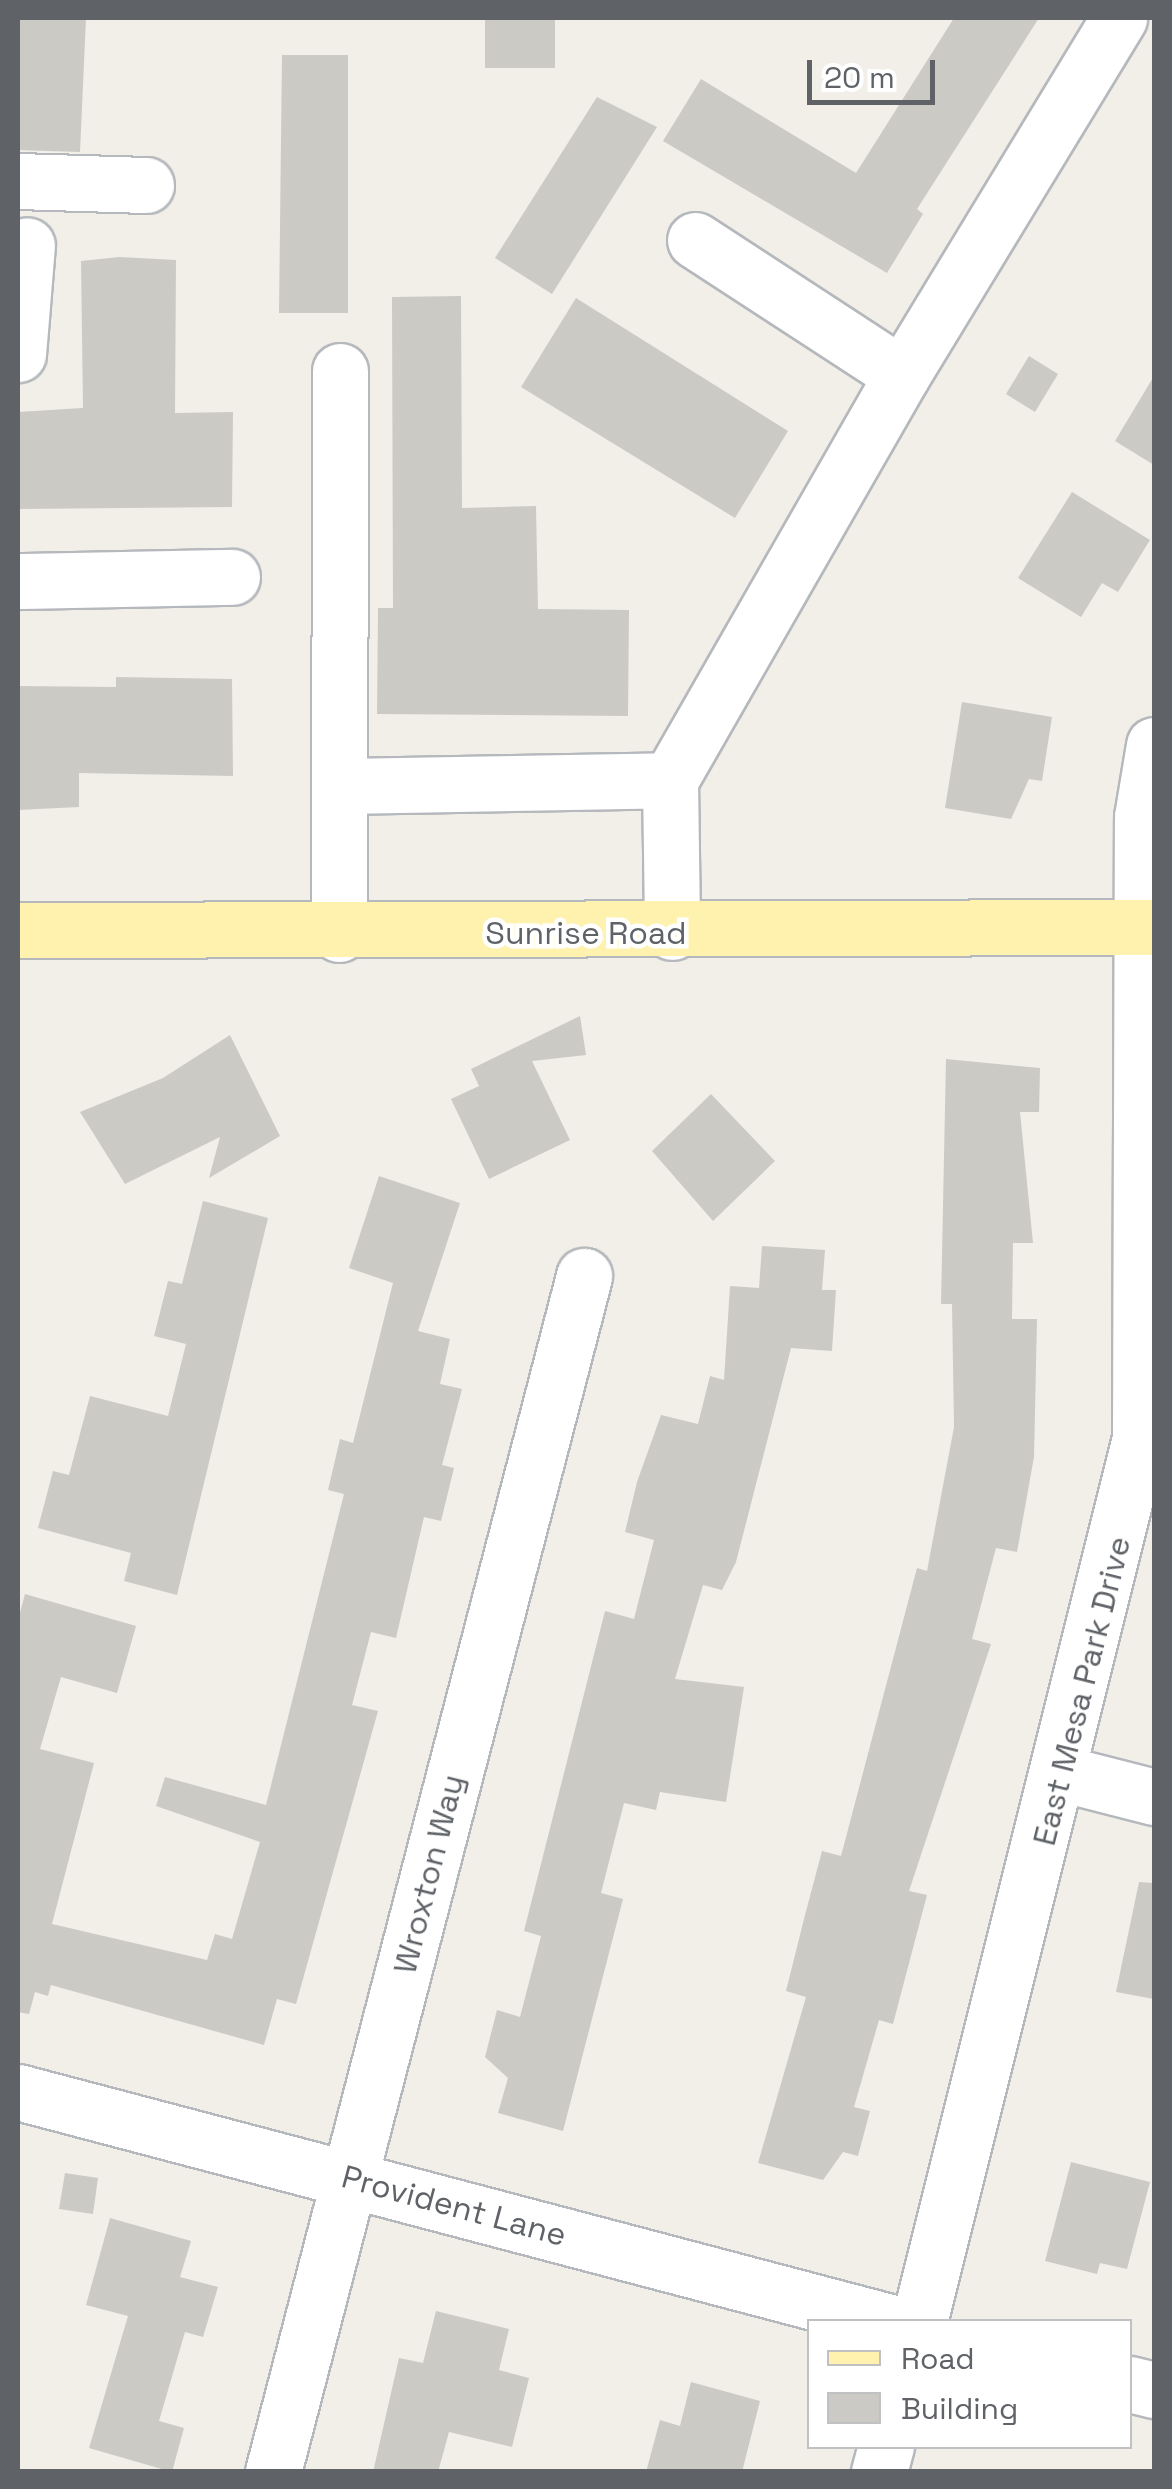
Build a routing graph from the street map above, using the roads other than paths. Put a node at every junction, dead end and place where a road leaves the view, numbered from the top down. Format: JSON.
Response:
{"nodes":[{"id":1,"x":1119,"y":18,"type":"edge"},
{"id":2,"x":18,"y":181,"type":"edge"},
{"id":3,"x":146,"y":185,"type":"dead end"},
{"id":4,"x":696,"y":240,"type":"dead end"},
{"id":5,"x":27,"y":244,"type":"dead end"},
{"id":6,"x":18,"y":354,"type":"edge"},
{"id":7,"x":340,"y":371,"type":"dead end"},
{"id":8,"x":902,"y":375,"type":"junction"},
{"id":9,"x":232,"y":577,"type":"dead end"},
{"id":10,"x":18,"y":581,"type":"edge"},
{"id":11,"x":1154,"y":745,"type":"edge"},
{"id":12,"x":670,"y":780,"type":"junction"},
{"id":13,"x":342,"y":786,"type":"junction"},
{"id":14,"x":1149,"y":927,"type":"edge"},
{"id":15,"x":18,"y":930,"type":"edge"},
{"id":16,"x":672,"y":932,"type":"junction"},
{"id":17,"x":339,"y":934,"type":"junction"},
{"id":18,"x":584,"y":1276,"type":"dead end"},
{"id":19,"x":1149,"y":1286,"type":"edge"},
{"id":20,"x":1060,"y":1773,"type":"junction"},
{"id":21,"x":1154,"y":1797,"type":"edge"},
{"id":22,"x":18,"y":2092,"type":"edge"},
{"id":23,"x":350,"y":2179,"type":"junction"},
{"id":24,"x":879,"y":2319,"type":"edge"},
{"id":25,"x":920,"y":2319,"type":"edge"},
{"id":26,"x":273,"y":2472,"type":"edge"}],
"edges":[{"from":1,"to":8,"type":"street"},
{"from":2,"to":3,"type":"street"},
{"from":4,"to":8,"type":"street"},
{"from":5,"to":6,"type":"street"},
{"from":7,"to":13,"type":"street"},
{"from":8,"to":12,"type":"street"},
{"from":9,"to":10,"type":"street"},
{"from":11,"to":14,"type":"street","name":"East Mesa Park Drive"},
{"from":12,"to":13,"type":"street"},
{"from":12,"to":16,"type":"street"},
{"from":13,"to":17,"type":"street"},
{"from":14,"to":16,"type":"main road","name":"Sunrise Road"},
{"from":14,"to":19,"type":"street","name":"East Mesa Park Drive"},
{"from":15,"to":17,"type":"main road","name":"Sunrise Road"},
{"from":16,"to":17,"type":"main road","name":"Sunrise Road"},
{"from":18,"to":23,"type":"street","name":"Wroxton Way"},
{"from":19,"to":20,"type":"street","name":"East Mesa Park Drive"},
{"from":20,"to":21,"type":"street"},
{"from":20,"to":25,"type":"street","name":"East Mesa Park Drive"},
{"from":22,"to":23,"type":"street","name":"Provident Lane"},
{"from":23,"to":24,"type":"street","name":"Provident Lane"},
{"from":23,"to":26,"type":"street","name":"Wroxton Way"}]}
